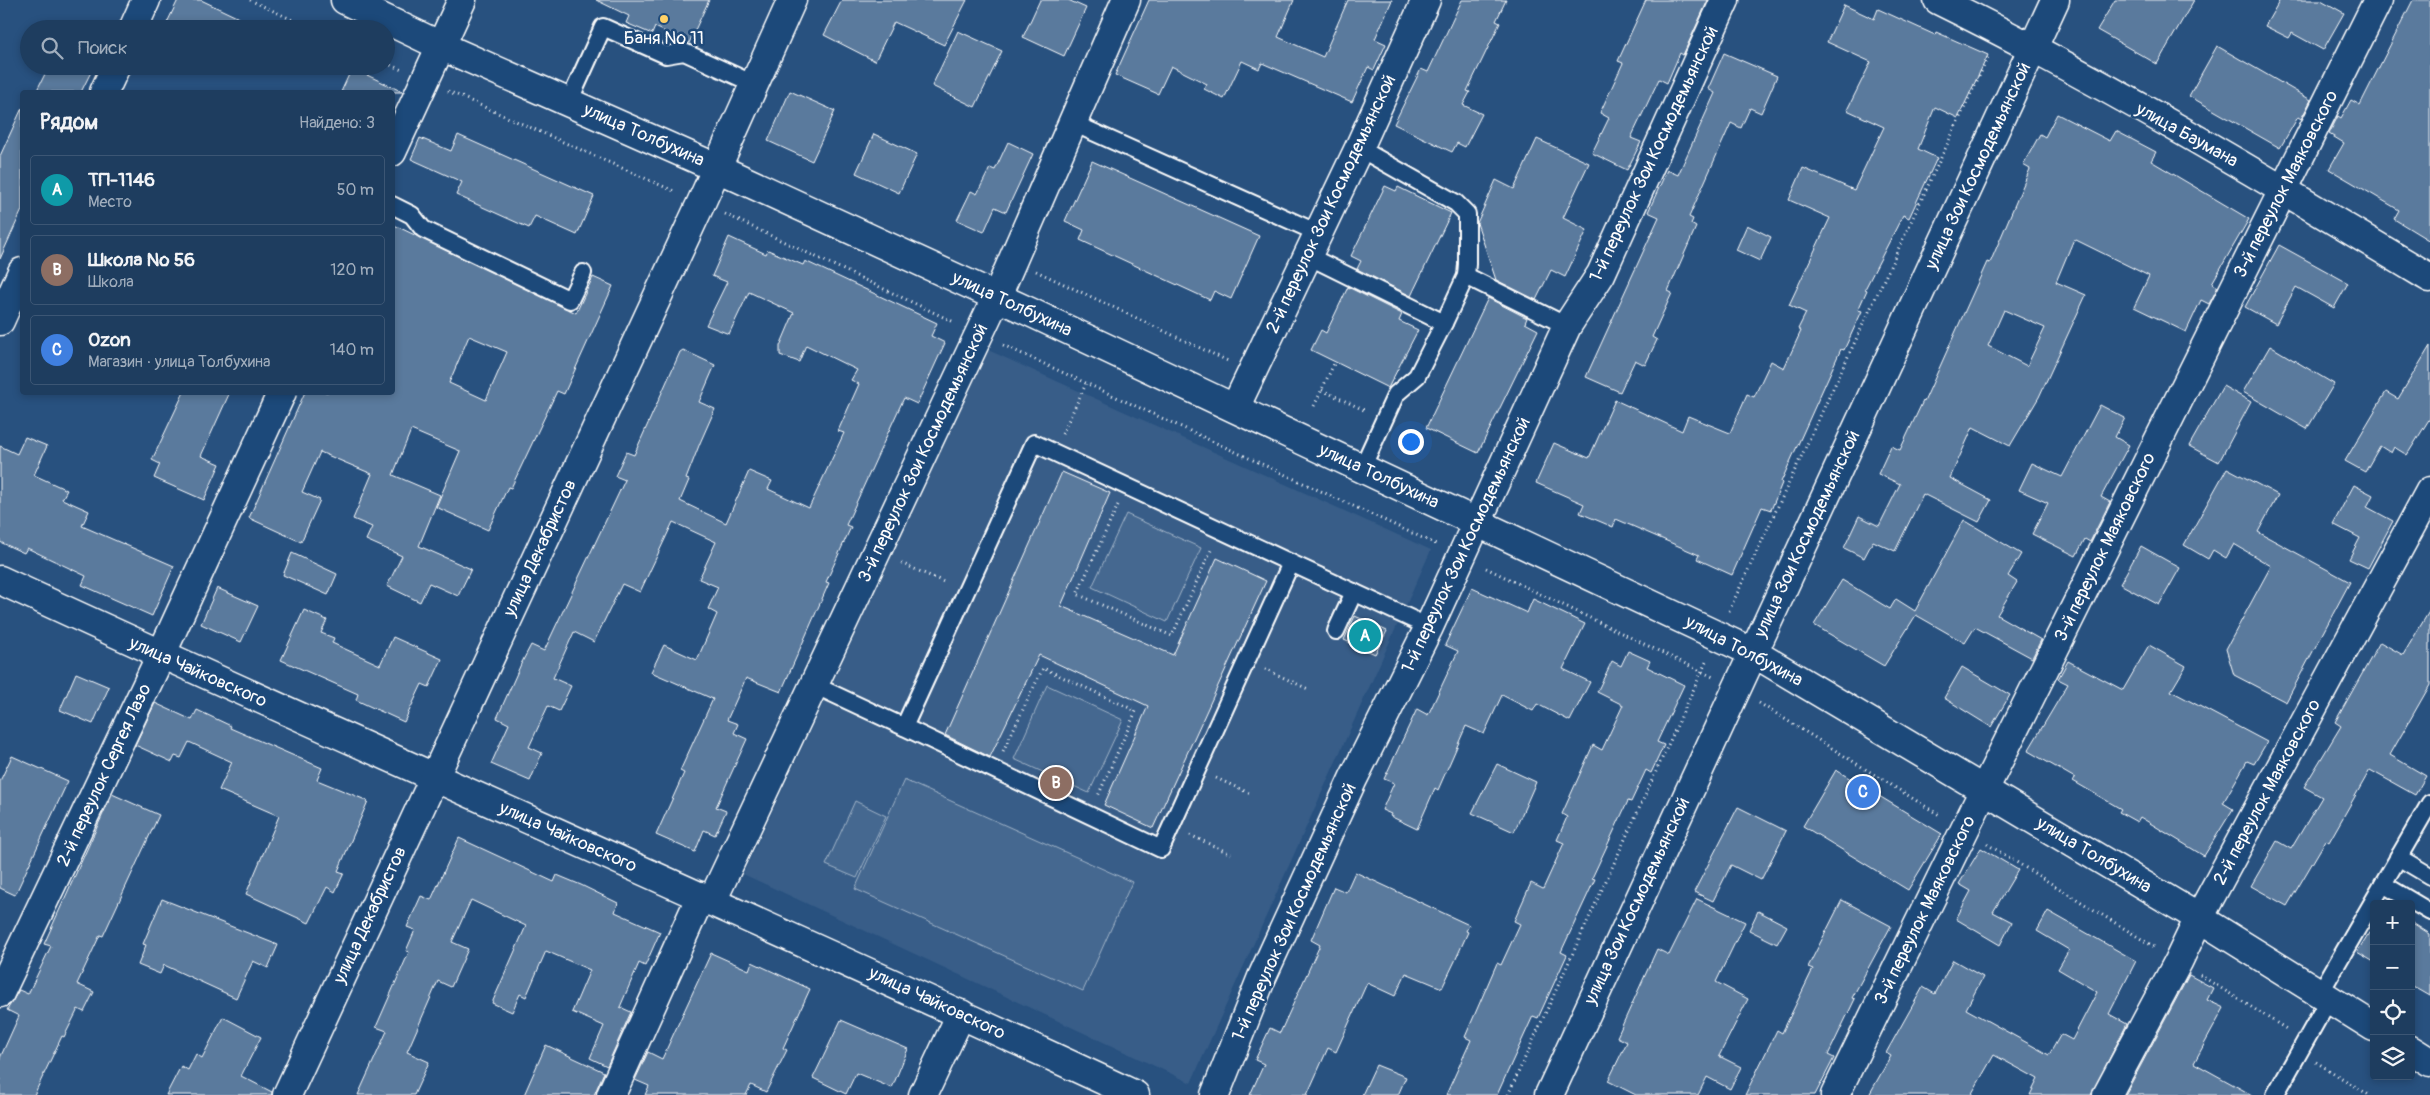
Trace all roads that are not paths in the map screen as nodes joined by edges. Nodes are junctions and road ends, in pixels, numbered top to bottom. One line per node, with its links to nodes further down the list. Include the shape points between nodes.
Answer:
1 (146, 0): 11 (street)
2 (345, 0): 12 (street, улица Толбухина)
3 (462, 0): 14 (street)
4 (792, 0): 17 (street, улица Декабристов)
5 (1126, 0): 20 (street, 3-й переулок Зои Космодемьянской)
6 (1426, 0): 22 (street, 2-й переулок Зои Космодемьянской)
7 (1725, 0): 34 (street, 1-й переулок Зои Космодемьянской, via 1601,274)
8 (1938, 0): 15 (street, улица Баумана)
9 (2055, 0): 15 (street, улица Зои Космодемьянской)
10 (2378, 0): 24 (street, 3-й переулок Маяковского)
11 (137, 20)
12 (387, 20)
13 (395, 24): 14 (street, улица Толбухина)
14 (441, 46): 19 (street, улица Толбухина); 21 (street)
15 (2033, 48): 24 (street, улица Баумана); 45 (street, улица Зои Космодемьянской)
16 (112, 75): 18 (street)
17 (754, 84): 19 (lane, via 684,52 666,55 603,27); 23 (street, улица Декабристов)
18 (105, 90)
19 (569, 102): 23 (street, улица Толбухина)
20 (1073, 123): 26 (lane); 31 (street, 3-й переулок Зои Космодемьянской)
21 (395, 145)
22 (1359, 148): 26 (street, 2-й переулок Зои Космодемьянской); 29 (lane, via 1456,203 1467,214)
23 (717, 168): 31 (street, улица Толбухина); 49 (street, улица Декабристов)
24 (2283, 190): 30 (street, улица Баумана); 50 (street, 3-й переулок Маяковского)
25 (395, 206): 27 (lane, via 412,215 423,229 570,300)
26 (1313, 244): 33 (lane); 36 (street, 2-й переулок Зои Космодемьянской)
27 (582, 273)
28 (20, 276): 32 (street)
29 (1466, 276): 33 (lane); 34 (lane)
30 (2430, 278)
31 (997, 296): 36 (street, улица Толбухина); 47 (street, 3-й переулок Зои Космодемьянской)
32 (0, 321)
33 (1444, 323): 37 (lane, via 1417,376 1396,394)
34 (1567, 326): 39 (street, 1-й переулок Зои Космодемьянской)
35 (281, 395): 46 (street, 2-й переулок Сергея Лазо)
36 (1235, 408): 37 (street, улица Толбухина)
37 (1362, 468): 39 (street, улица Толбухина)
38 (2430, 491): 57 (street, 2-й переулок Маяковского)
39 (1477, 523): 43 (street, 1-й переулок Зои Космодемьянской); 45 (street, улица Толбухина)
40 (1291, 563): 42 (lane); 48 (lane, via 1034,443); 48 (lane, via 1161,849)
41 (0, 580): 46 (street, улица Чайковского)
42 (1354, 592): 43 (lane); 44 (lane)
43 (1429, 627): 68 (street, 1-й переулок Зои Космодемьянской, via 1353,779 1262,977)
44 (1336, 631)
45 (1752, 652): 50 (street, улица Толбухина); 69 (street, улица Зои Космодемьянской)
46 (161, 655): 49 (street, улица Чайковского); 58 (street, 2-й переулок Сергея Лазо)
47 (814, 685): 48 (lane); 55 (street, 3-й переулок Зои Космодемьянской)
48 (904, 727)
49 (434, 777): 55 (street, улица Чайковского); 64 (street, улица Декабристов)
50 (1984, 790): 57 (street, улица Толбухина); 70 (street, 3-й переулок Маяковского)
51 (2430, 803): 52 (lane)
52 (2398, 857): 53 (lane); 54 (lane)
53 (2430, 876)
54 (2383, 884): 56 (lane); 59 (lane)
55 (707, 899): 60 (street, улица Чайковского); 65 (street, 3-й переулок Зои Космодемьянской)
56 (2430, 912)
57 (2198, 918): 59 (street, улица Толбухина); 71 (street, 2-й переулок Маяковского)
58 (0, 993)
59 (2325, 996): 61 (street, улица Толбухина); 72 (lane)
60 (961, 1014): 66 (street); 67 (street, улица Чайковского)
61 (2370, 1024)
62 (2415, 1053): 63 (street)
63 (2430, 1062)
64 (287, 1095)
65 (611, 1095)
66 (923, 1095)
67 (1135, 1095)
68 (1216, 1095)
69 (1549, 1095)
70 (1835, 1095)
71 (2107, 1095)
72 (2275, 1095)

